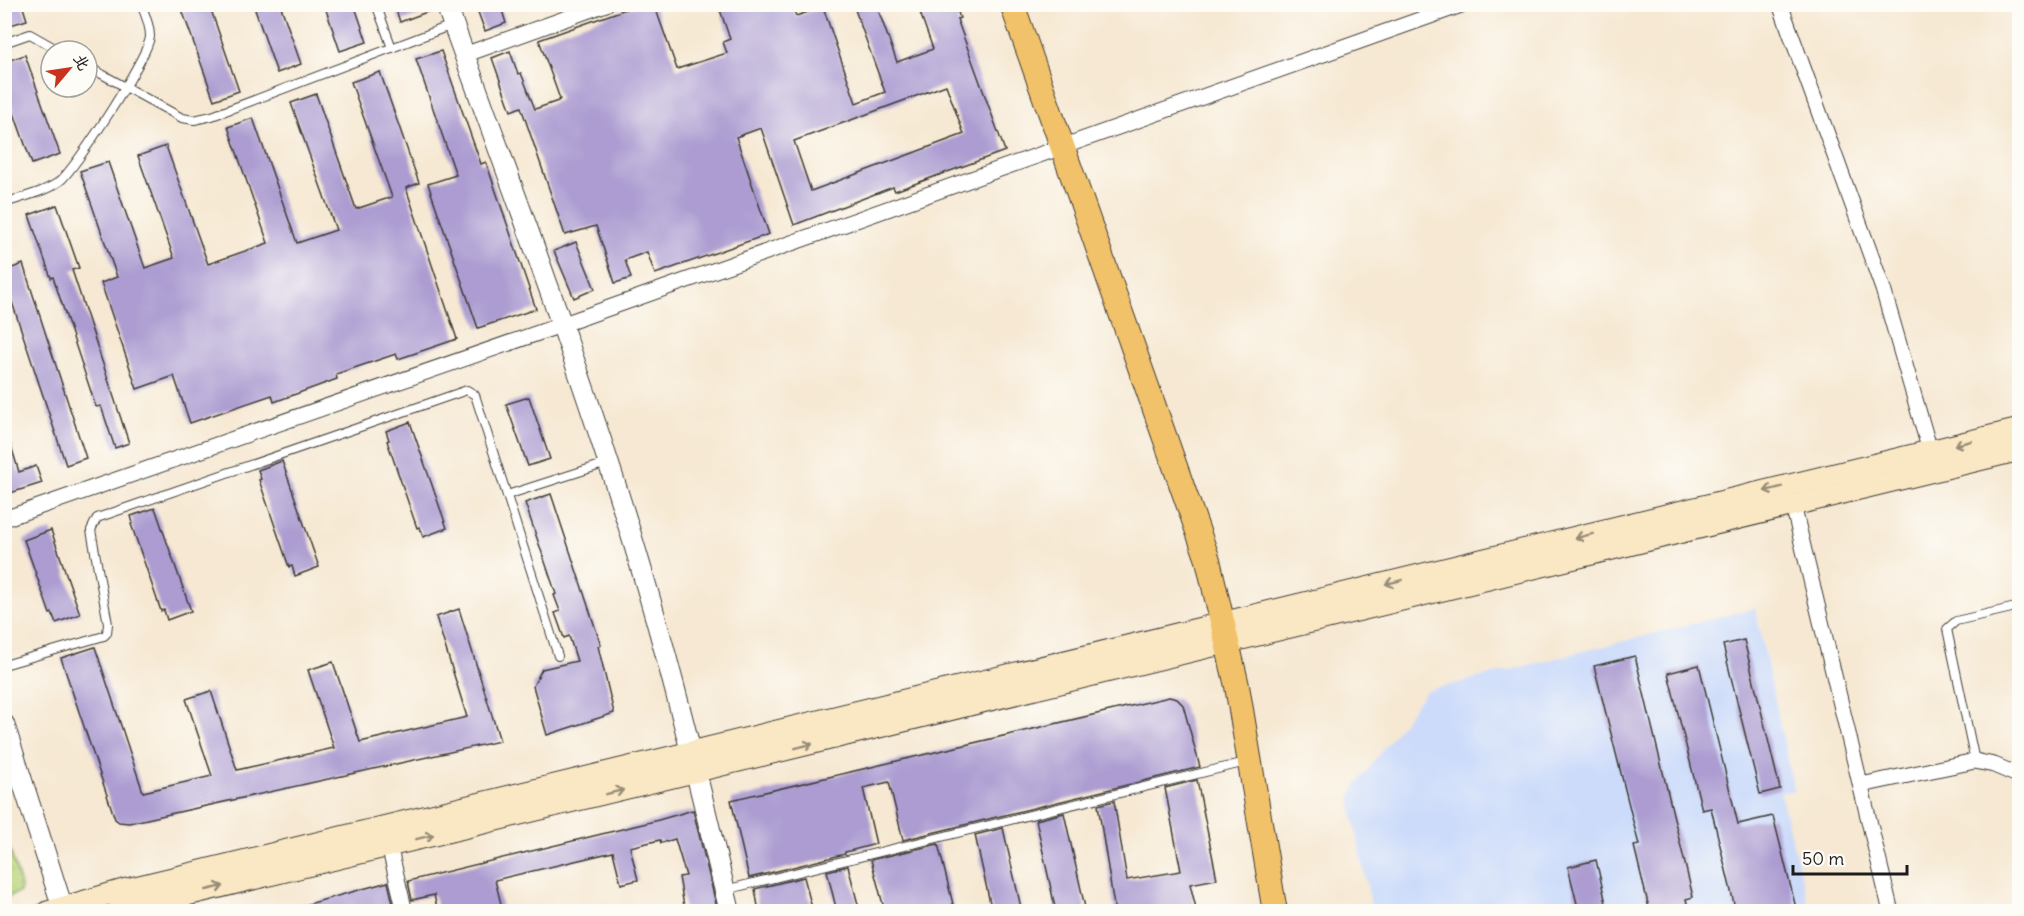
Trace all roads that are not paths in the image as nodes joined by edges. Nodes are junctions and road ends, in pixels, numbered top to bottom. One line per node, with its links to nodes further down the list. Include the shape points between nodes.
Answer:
1 (141, 4): 15 (lane, via 150,36 147,49)
2 (376, 4): 12 (lane)
3 (446, 4): 9 (street)
4 (606, 4): 13 (street)
5 (1012, 4): 16 (main road)
6 (1464, 4): 8 (street)
7 (1780, 4): 21 (street, via 1883,289)
8 (1428, 11): 16 (street, via 1263,78)
9 (453, 24): 12 (lane); 13 (street)
10 (39, 39): 11 (lane, via 30,34)
11 (4, 43)
12 (392, 48): 15 (lane, via 194,120 182,118)
13 (464, 55): 18 (street)
14 (99, 73): 15 (lane)
15 (125, 87): 17 (lane, via 70,172 49,187)
16 (1062, 146): 18 (street); 27 (main road, via 1208,560)
17 (4, 203)
18 (561, 326): 22 (street); 25 (street)
19 (2019, 429): 21 (main road, one-way to 21)
20 (2019, 450): 24 (main road)
21 (1930, 451): 27 (main road, one-way to 27)
22 (608, 463): 23 (lane); 33 (street, via 648,591)
23 (507, 495): 28 (lane); 29 (lane, via 476,395 467,390 456,393 97,518 91,530 107,633)
24 (1793, 505): 27 (main road); 35 (street)
25 (4, 519)
26 (2019, 606): 32 (lane, via 1956,621 1947,628)
27 (1226, 633): 31 (main road); 33 (main road)
28 (558, 656)
29 (4, 665)
30 (4, 724): 38 (street)
31 (1250, 761): 37 (lane); 42 (main road)
32 (1975, 761): 34 (street); 35 (street)
33 (694, 763): 36 (main road, one-way to 33); 37 (street); 38 (main road, via 145,884)
34 (2019, 776)
35 (1861, 785): 43 (street)
36 (389, 846): 39 (main road, one-way to 36); 40 (street)
37 (725, 890): 41 (street)
38 (57, 910)
39 (117, 912)
40 (405, 912)
41 (730, 912)
42 (1275, 912)
43 (1891, 912)

